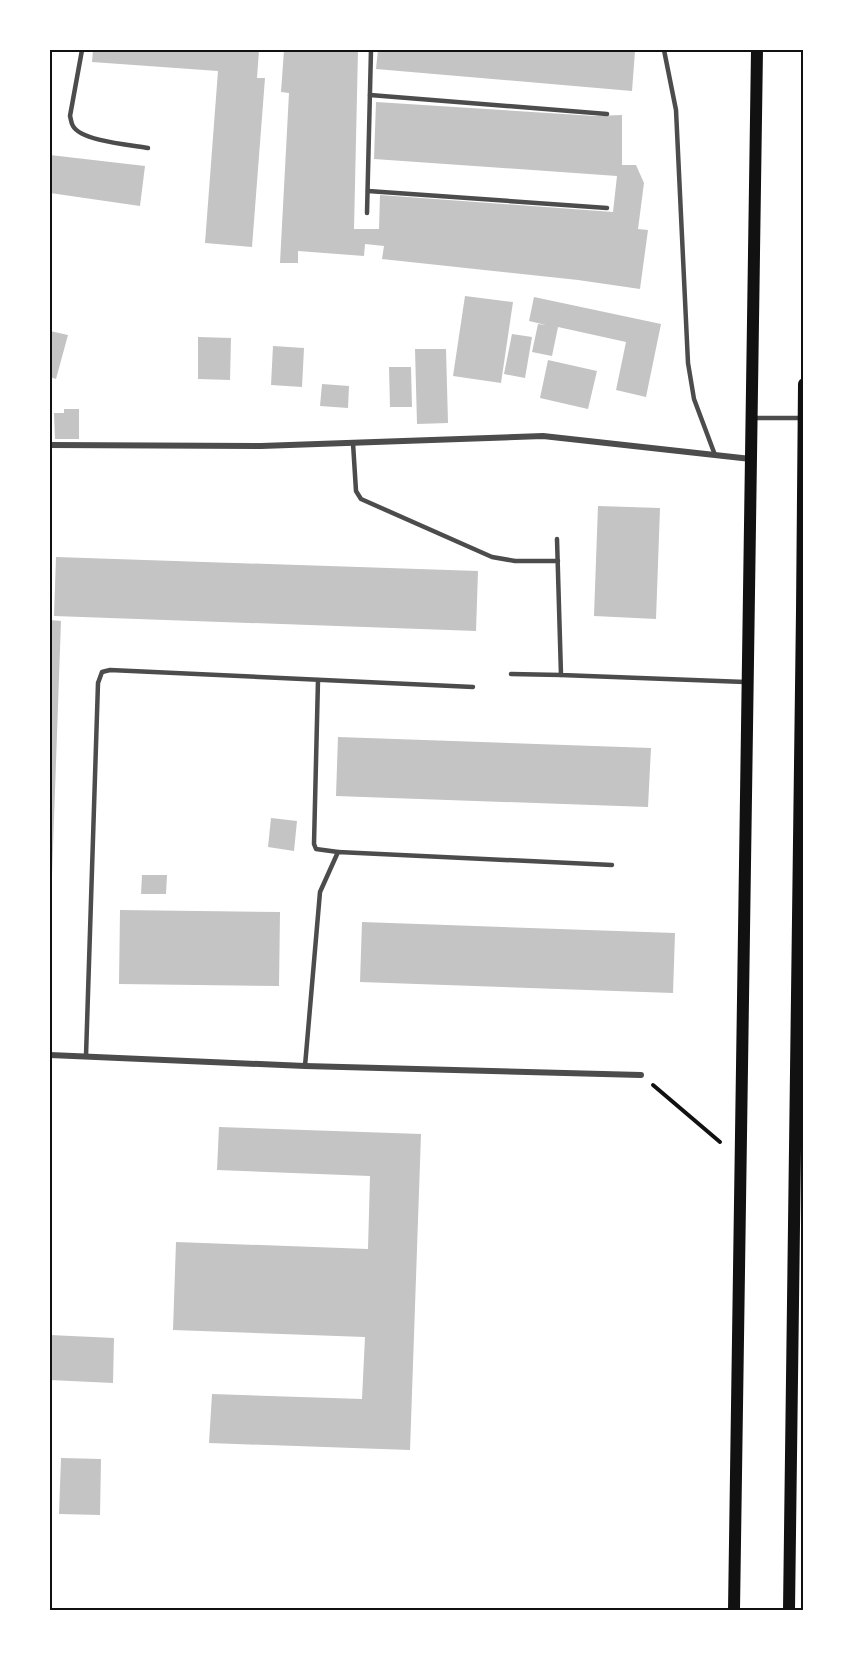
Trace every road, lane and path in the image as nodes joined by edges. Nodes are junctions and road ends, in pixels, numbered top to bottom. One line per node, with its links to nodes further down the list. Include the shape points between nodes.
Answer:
1 (82, 50): 7 (lane, via 70,116 73,126 90,137)
2 (371, 50): 5 (lane)
3 (664, 50): 16 (lane, via 676,110 688,363 694,399)
4 (757, 50): 12 (main road)
5 (370, 95): 6 (lane); 8 (lane)
6 (607, 114)
7 (148, 148)
8 (368, 191): 9 (lane); 10 (lane)
9 (607, 208)
10 (367, 213)
11 (804, 384): 13 (main road)
12 (752, 418): 13 (lane); 17 (main road)
13 (803, 418): 20 (main road)
14 (353, 443): 15 (street); 16 (street, via 543,436); 19 (lane, via 356,491 371,505 492,557)
15 (50, 445)
16 (715, 455): 17 (street)
17 (751, 459): 24 (main road)
18 (557, 539): 19 (lane)
19 (558, 561): 22 (lane)
20 (803, 611): 28 (main road)
21 (511, 674): 22 (lane)
22 (561, 675): 24 (lane)
23 (318, 680): 25 (lane); 26 (lane, via 314,844 319,851); 30 (lane, via 102,672 98,682)
24 (748, 682): 33 (main road)
25 (473, 687)
26 (338, 852): 27 (lane); 31 (lane, via 320,892)
27 (612, 865)
28 (800, 1040): 34 (main road)
29 (50, 1055): 30 (street)
30 (87, 1056): 31 (street)
31 (305, 1066): 32 (street)
32 (641, 1075): 33 (path)
33 (741, 1160): 35 (main road)
34 (799, 1233): 36 (main road)
35 (734, 1611)
36 (789, 1611)

